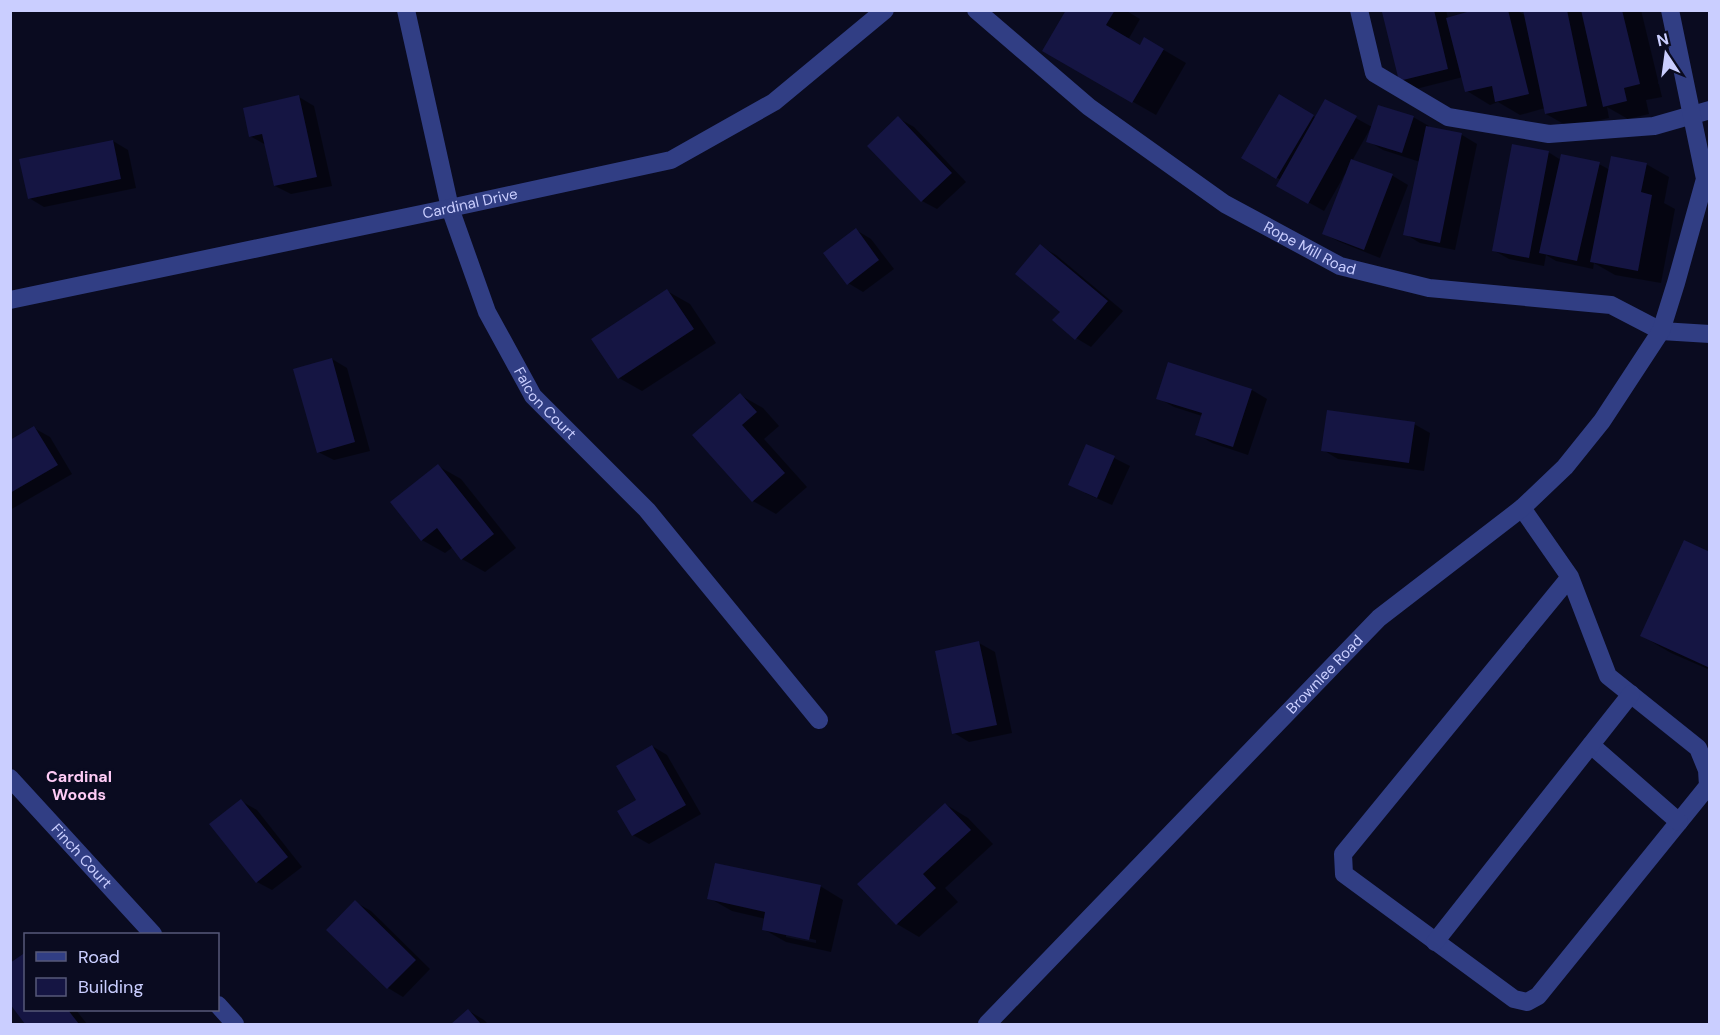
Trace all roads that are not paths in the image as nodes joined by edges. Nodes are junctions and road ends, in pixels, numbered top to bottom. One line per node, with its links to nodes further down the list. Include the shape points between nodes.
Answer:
1 (406, 10): 7 (street, Falcon Court)
2 (885, 10): 7 (street, Cardinal Drive, via 774,102 671,160)
3 (976, 10): 9 (street, Rope Mill Road, via 1089,107 1225,204 1340,266 1429,288 1611,305)
4 (1359, 10): 6 (street, via 1374,73 1448,117 1549,134 1654,126)
5 (1670, 10): 6 (street, Brownlee Road)
6 (1701, 113): 9 (street, Brownlee Road, via 1705,179)
7 (450, 208): 8 (street, Cardinal Drive); 14 (street, Falcon Court, via 487,312 532,396 647,510)
8 (10, 300)
9 (1661, 331): 10 (street, Rope Mill Road); 11 (street, Brownlee Road, via 1602,421 1565,467)
10 (1710, 334)
11 (1522, 508): 12 (street); 22 (street, Brownlee Road, via 1379,618)
12 (1570, 577): 13 (street, via 1608,676); 19 (street, via 1343,854 1344,874)
13 (1631, 694): 15 (street); 17 (street, via 1698,748 1707,770 1708,786)
14 (819, 720)
15 (1590, 746): 17 (street); 19 (street)
16 (10, 778): 18 (street, Finch Court)
17 (1679, 822): 19 (street, via 1538,996 1527,1002 1514,999)
18 (152, 933)
19 (1435, 942)
20 (219, 1006): 21 (street)
21 (235, 1024)
22 (987, 1024)

